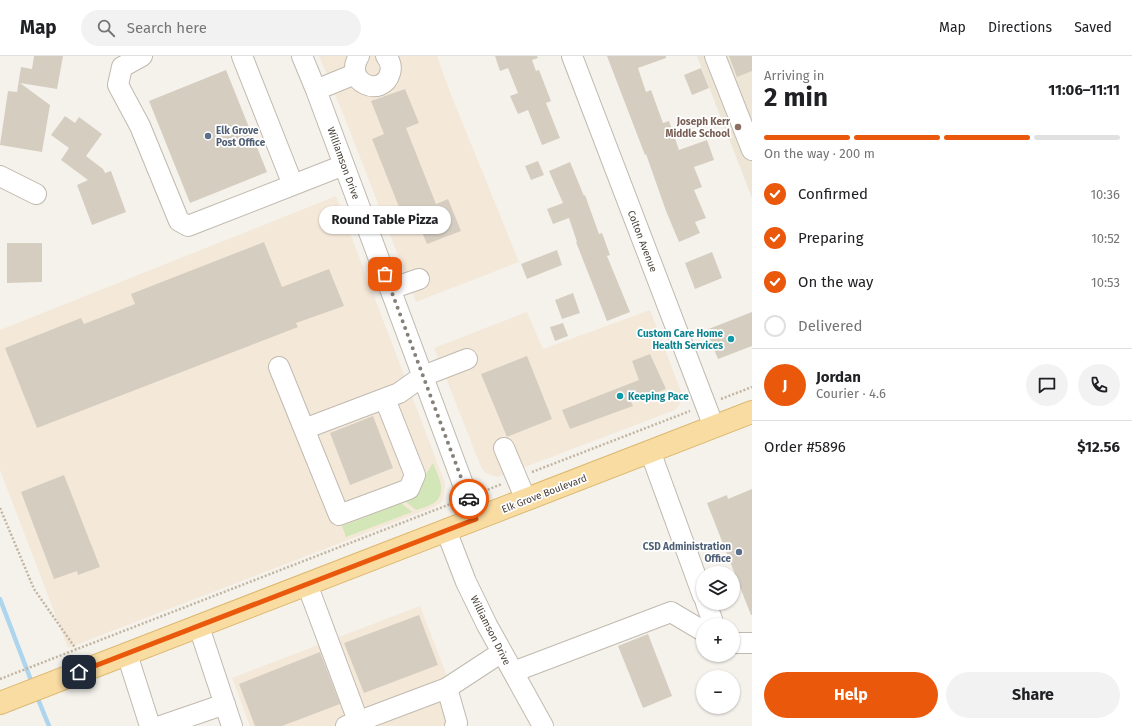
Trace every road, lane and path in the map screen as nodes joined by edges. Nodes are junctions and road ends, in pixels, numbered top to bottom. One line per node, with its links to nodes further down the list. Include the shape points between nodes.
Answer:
1 (142, 56): 12 (street, via 122,67 118,85 140,126 179,221 188,226)
2 (242, 56): 12 (street)
3 (302, 56): 8 (street, Williamson Drive)
4 (572, 56): 21 (street, Colton Avenue, via 700,374)
5 (715, 56): 9 (street)
6 (391, 57): 7 (street, via 389,76 375,86 363,84 358,80)
7 (357, 65): 8 (street)
8 (316, 90): 10 (street, Williamson Drive)
9 (752, 150)
10 (344, 165): 12 (street); 15 (street, Williamson Drive)
11 (0, 176): 13 (street)
12 (293, 185)
13 (36, 194)
14 (419, 278): 15 (street)
15 (390, 289): 18 (street, Williamson Drive)
16 (467, 360): 18 (street)
17 (279, 367): 24 (street)
18 (423, 376): 20 (street, via 399,394); 28 (street, Williamson Drive)
19 (752, 387): 21 (path)
20 (385, 399): 24 (street); 24 (street, via 415,475 409,489 339,515)
21 (705, 405): 23 (street, Colton Avenue); 27 (path)
22 (752, 412): 23 (main road, Elk Grove Boulevard)
23 (714, 427): 26 (main road, Elk Grove Boulevard)
24 (304, 429)
25 (504, 448): 27 (street)
26 (650, 451): 29 (main road, Elk Grove Boulevard); 33 (street)
27 (517, 478): 28 (path); 29 (street)
28 (468, 497): 31 (street, Williamson Drive); 39 (path)
29 (526, 500): 31 (main road, Elk Grove Boulevard)
30 (0, 508): 39 (path, via 34,589)
31 (476, 519): 32 (main road, Elk Grove Boulevard)
32 (446, 530): 34 (main road, Elk Grove Boulevard); 40 (street, Williamson Drive, via 466,582)
33 (696, 577)
34 (307, 584): 35 (main road, Elk Grove Boulevard); 47 (street)
35 (199, 626): 41 (main road, Elk Grove Boulevard); 46 (street)
36 (696, 627): 42 (street, via 671,612)
37 (740, 643): 38 (street)
38 (752, 643)
39 (76, 649): 43 (path)
40 (502, 652): 42 (street, Williamson Drive); 44 (street)
41 (127, 654): 45 (main road, Elk Grove Boulevard); 48 (street)
42 (513, 672): 52 (street, Williamson Drive)
43 (0, 679)
44 (447, 688): 47 (street); 51 (street, via 457,723)
45 (2, 702)
46 (225, 704): 49 (street); 50 (street)
47 (355, 724)
48 (150, 726)
49 (161, 726)
50 (232, 726)
51 (455, 726)
52 (543, 726)

